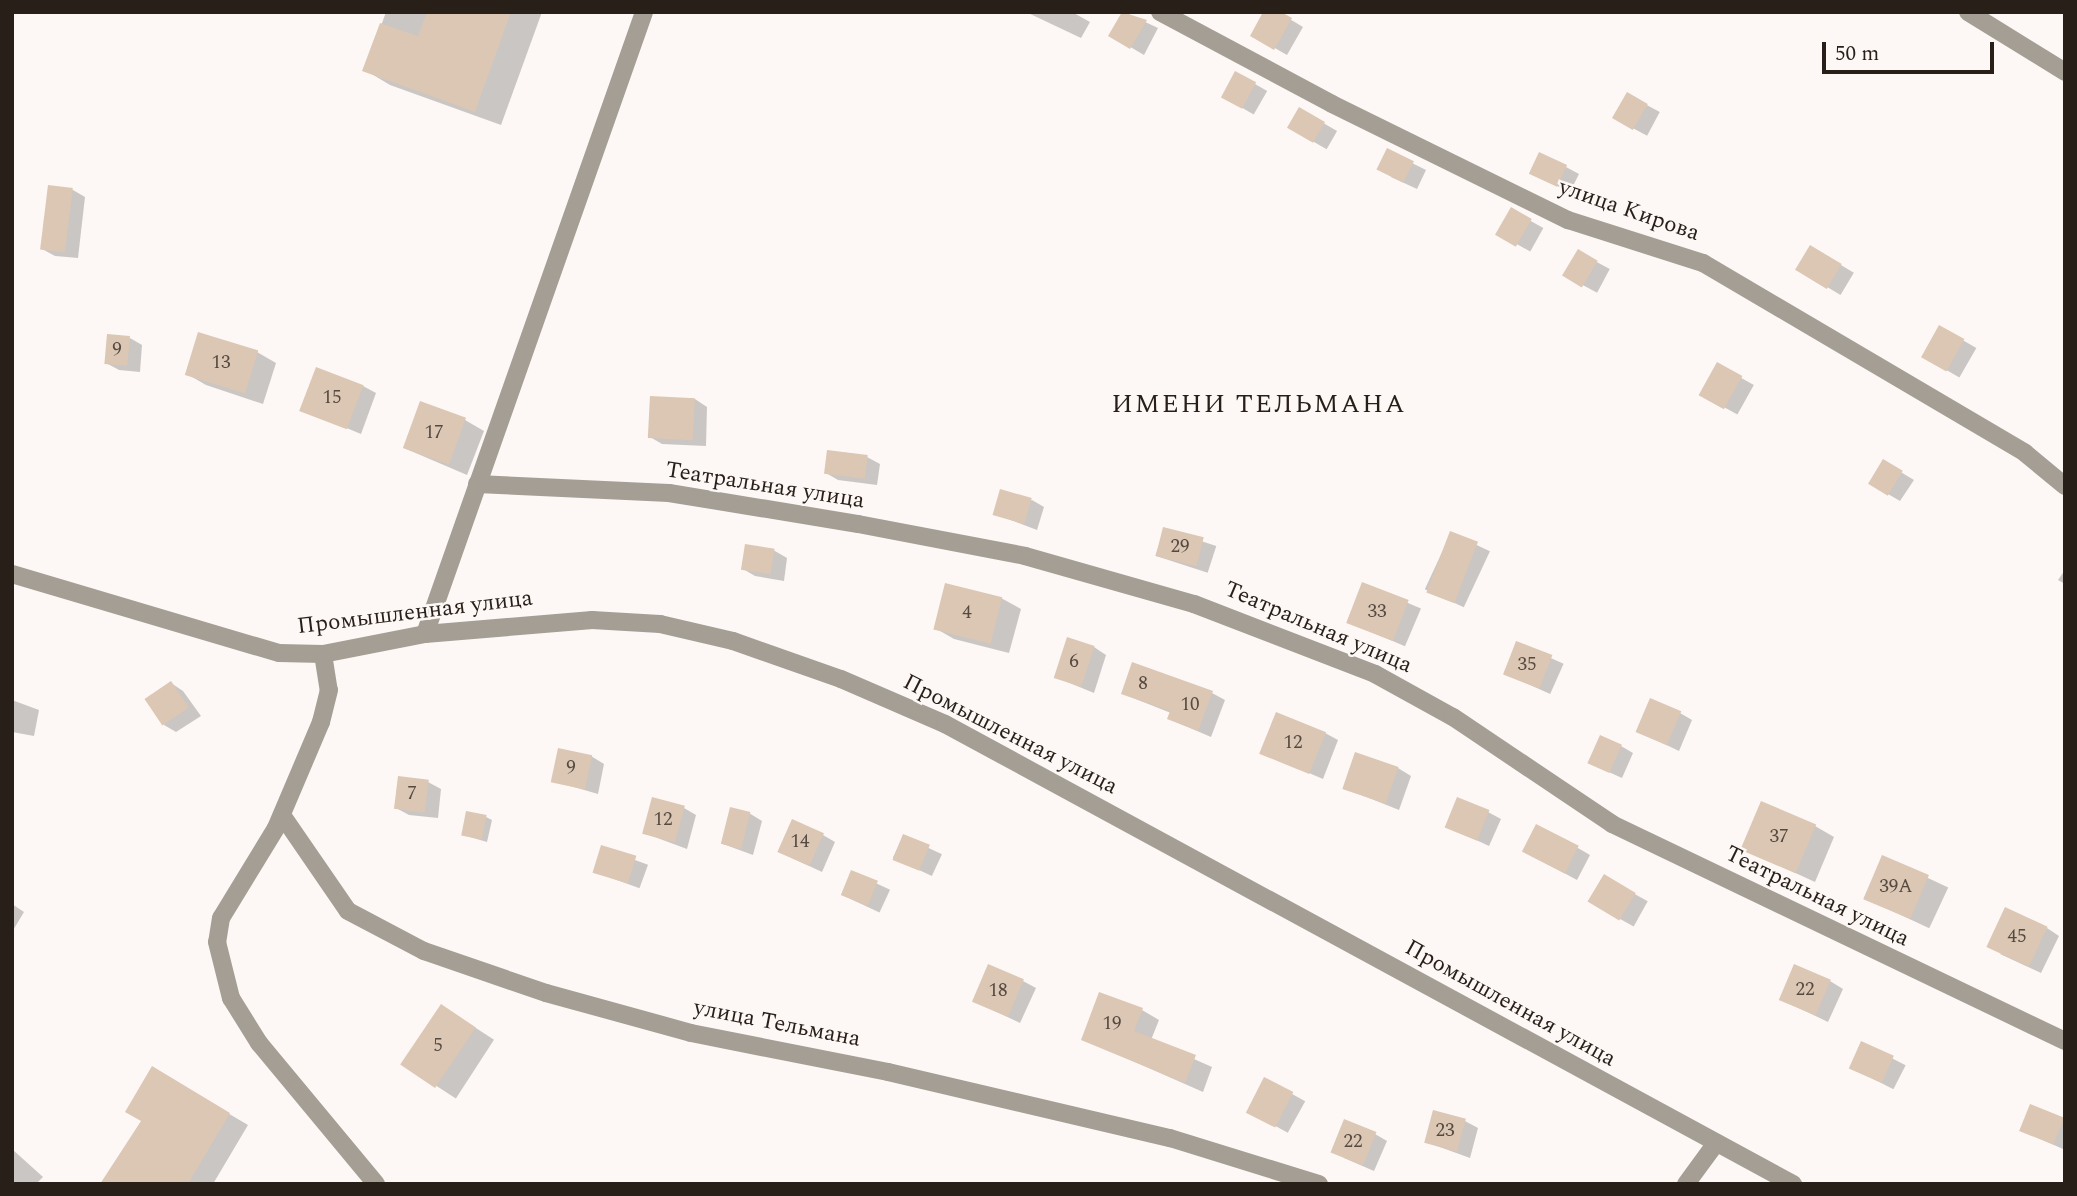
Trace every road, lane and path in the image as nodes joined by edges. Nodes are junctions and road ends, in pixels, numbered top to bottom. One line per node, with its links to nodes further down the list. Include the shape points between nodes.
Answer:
1 (644, 12): 5 (street)
2 (1160, 12): 6 (street, улица Кирова, via 1332,104 1569,220 1703,263 2025,453)
3 (1968, 12): 4 (street)
4 (2065, 72)
5 (477, 484): 8 (street); 11 (street, Театральная улица, via 668,493 858,524 1026,556 1194,604 1375,674 1452,718 1612,824)
6 (2065, 486)
7 (12, 574): 9 (street, Промышленная улица, via 211,636 279,653)
8 (425, 634): 9 (street, Промышленная улица); 12 (street, Промышленная улица, via 565,621 660,624 733,641 841,679 945,724)
9 (323, 654): 10 (street, via 329,690 321,722)
10 (282, 816): 13 (street, via 221,918 220,965 231,998 259,1043); 14 (street, улица Тельмана, via 348,911 424,951 547,993 691,1033 888,1072 1170,1138)
11 (2065, 1041)
12 (1716, 1143): 15 (street); 16 (street, Промышленная улица)
13 (376, 1184)
14 (1319, 1184)
15 (1686, 1184)
16 (1793, 1184)

